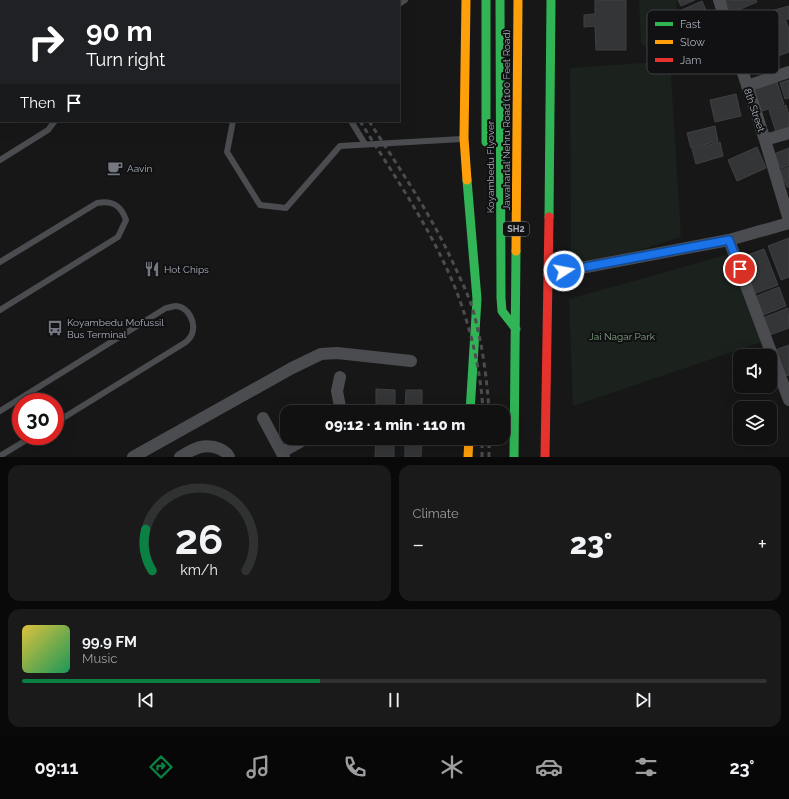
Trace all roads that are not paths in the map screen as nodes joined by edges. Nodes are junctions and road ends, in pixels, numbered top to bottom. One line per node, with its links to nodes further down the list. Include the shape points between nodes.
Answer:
1 (466, 0): 15 (main road)
2 (486, 0): 18 (main road, Koyambedu Flyover)
3 (500, 0): 27 (main road, Koyambedu Flyover, via 502,311)
4 (518, 0): 27 (main road, Jawaharlal Nehru Road (100 Feet Road) / SH2)
5 (552, 0): 23 (main road)
6 (719, 0): 7 (street, 8th Street)
7 (722, 10)
8 (789, 72): 10 (street)
9 (743, 74): 10 (street, 8th Street)
10 (747, 86): 16 (street, 8th Street)
11 (54, 122): 19 (lane, via 48,130)
12 (233, 122): 17 (lane, via 227,152 260,206 286,208 340,146)
13 (352, 122): 17 (lane)
14 (789, 133): 16 (street)
15 (464, 138): 17 (lane); 25 (main road)
16 (765, 140): 20 (street, 8th Street)
17 (365, 144)
18 (486, 149)
19 (0, 160)
20 (789, 221): 21 (street)
21 (729, 240): 23 (street); 31 (street)
22 (0, 262): 26 (lane, via 97,203 106,201 123,211 126,220 118,237)
23 (549, 274): 48 (main road)
24 (486, 288): 25 (main road)
25 (477, 299): 34 (main road)
26 (0, 310)
27 (516, 329): 47 (main road, Jawaharlal Nehru Road (100 Feet Road) / SH2)
28 (411, 361): 43 (street, via 337,353 321,354)
29 (340, 377): 33 (street)
30 (29, 393): 36 (lane, via 166,308 177,306 186,311 193,326 192,335 186,342)
31 (789, 400)
32 (12, 404): 35 (lane)
33 (340, 405)
34 (470, 405)
35 (0, 411)
36 (64, 417)
37 (263, 418): 41 (street)
38 (18, 445): 42 (lane)
39 (297, 445): 41 (street)
40 (469, 445): 46 (main road)
41 (283, 455)
42 (0, 456)
43 (133, 457)
44 (180, 457): 45 (street, via 201,446 214,446 227,453)
45 (229, 457)
46 (468, 457)
47 (514, 457)
48 (545, 457)

